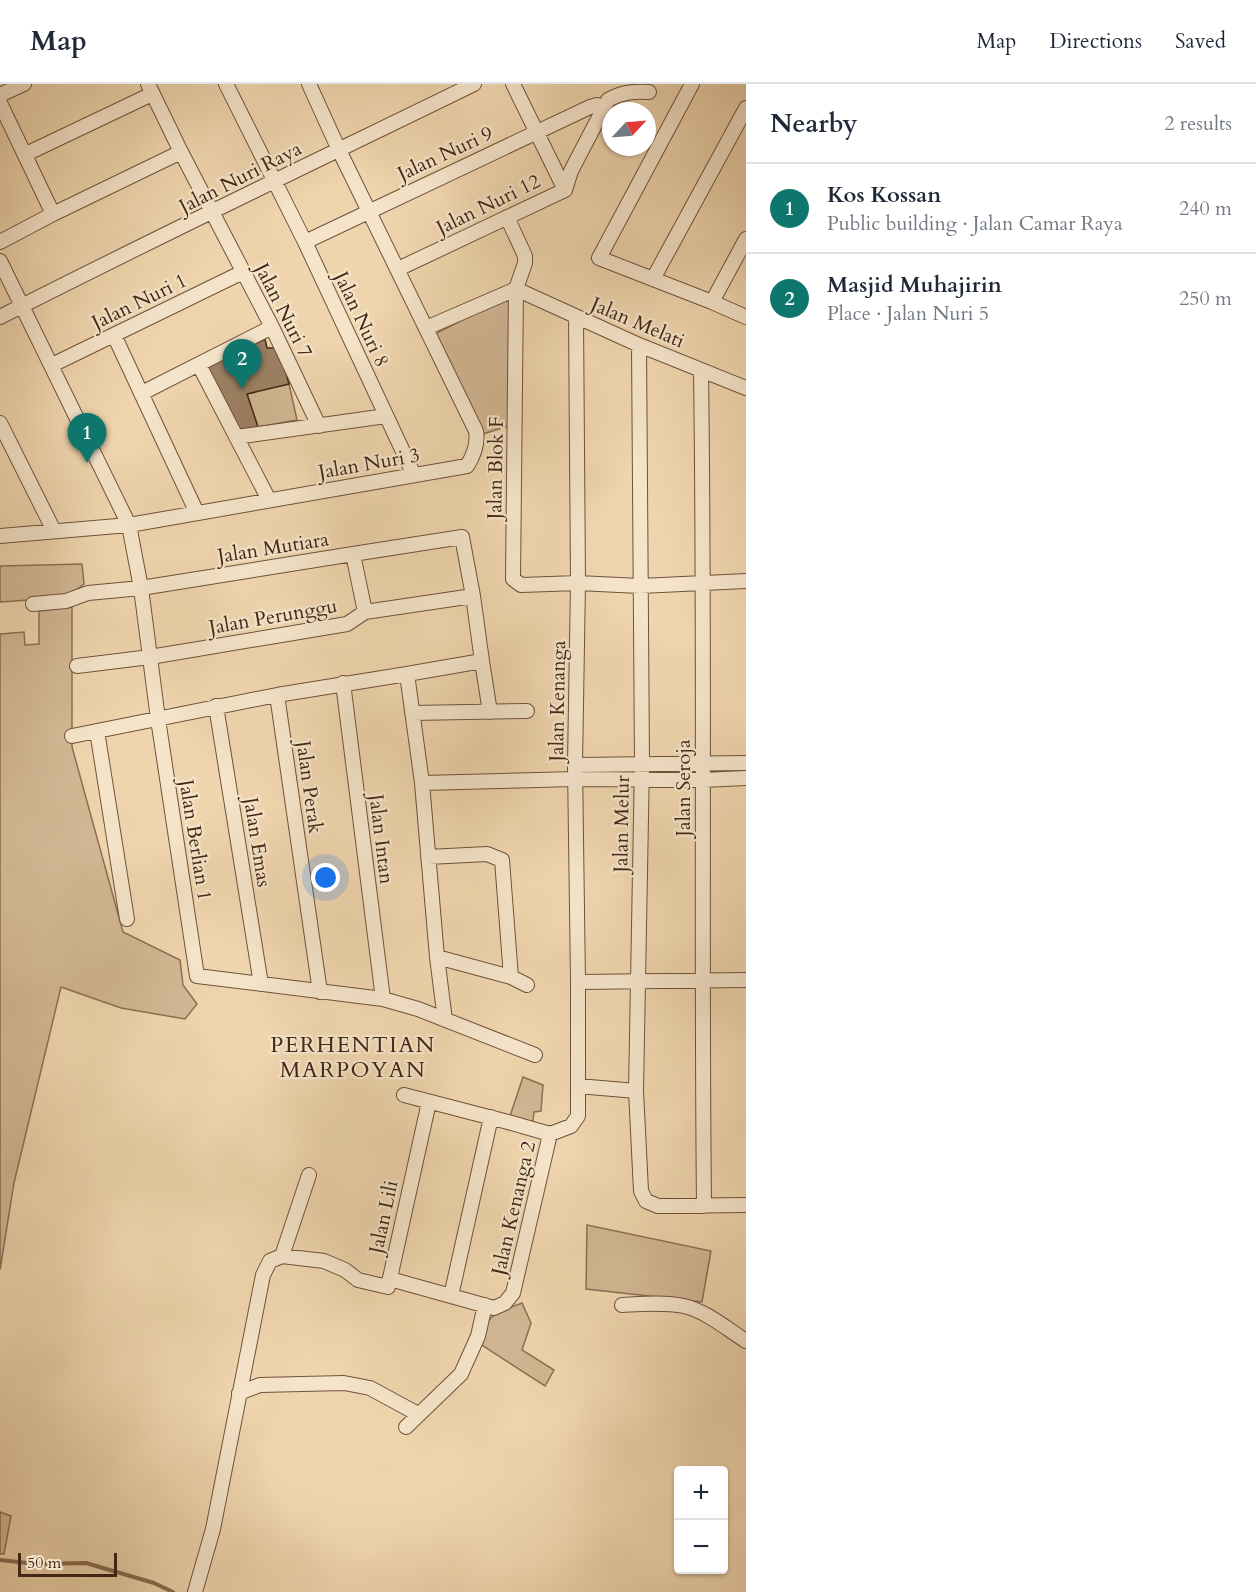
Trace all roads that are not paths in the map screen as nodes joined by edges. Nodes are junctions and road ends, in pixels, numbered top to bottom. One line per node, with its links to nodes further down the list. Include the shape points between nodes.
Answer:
1 (24, 84): 9 (street)
2 (226, 84): 19 (street, Jalan Nuri 8)
3 (474, 84): 16 (street, Jalan Nuri Raya)
4 (513, 84): 15 (street)
5 (692, 84): 31 (street, via 599,258)
6 (313, 85): 16 (street)
7 (150, 89): 17 (street, Jalan Nuri 7); 18 (street)
8 (649, 92): 10 (street, via 620,94)
9 (0, 95)
10 (608, 102)
11 (0, 103): 18 (street)
12 (602, 106): 15 (street, Jalan Nuri 9, via 590,107)
13 (746, 108): 31 (street)
14 (602, 111): 20 (street, Jalan Nuri 12)
15 (537, 131): 20 (street); 21 (street, Jalan Nuri 9)
16 (339, 150): 19 (street, Jalan Nuri Raya); 21 (street)
17 (181, 152): 22 (street, Jalan Nuri 7); 23 (street)
18 (26, 154): 23 (street)
19 (273, 180): 22 (street, Jalan Nuri Raya); 27 (street, Jalan Nuri 8)
20 (565, 190): 24 (street, Jalan Nuri 12)
21 (369, 211): 27 (street, Jalan Nuri 9); 29 (street)
22 (213, 213): 30 (street, Jalan Nuri 7); 34 (street, Jalan Nuri Raya)
23 (53, 214): 26 (street)
24 (507, 217): 29 (street, Jalan Nuri 12); 32 (street, via 525,256)
25 (746, 239): 33 (street)
26 (0, 242)
27 (304, 242): 47 (street, Jalan Nuri 8)
28 (0, 261): 34 (street, Jalan Berlian 1)
29 (398, 269): 39 (street)
30 (243, 272): 38 (street, Jalan Nuri 7); 40 (street, Jalan Nuri 1)
31 (653, 279): 33 (street)
32 (516, 289): 36 (street, Jalan Melati); 39 (street); 60 (street, Jalan Blok F, via 513,579 521,585)
33 (712, 302): 37 (street)
34 (23, 305): 35 (street, Jalan Nuri Raya); 42 (street, Jalan Berlian 1)
35 (0, 317)
36 (576, 317): 41 (street, Jalan Melati); 60 (street, Jalan Kenanga)
37 (746, 317)
38 (272, 327): 43 (street); 49 (street, Jalan Nuri 7)
39 (426, 328): 51 (street, Jalan Nuri 3, via 478,439 467,466)
40 (114, 335): 42 (street, Jalan Nuri 1); 46 (street)
41 (639, 345): 44 (street, Jalan Melati); 61 (street, Jalan Melur)
42 (52, 365): 54 (street, Jalan Berlian 1)
43 (199, 365): 46 (street); 50 (street)
44 (701, 370): 45 (street, Jalan Melati); 59 (street, Jalan Seroja)
45 (746, 387)
46 (142, 393): 53 (street)
47 (386, 416): 49 (street); 51 (street, Jalan Nuri 8)
48 (0, 423): 55 (street)
49 (319, 426): 50 (street)
50 (236, 437): 52 (street)
51 (414, 475): 52 (street, Jalan Nuri 3)
52 (269, 500): 53 (street, Jalan Nuri 3)
53 (197, 513): 54 (street, Jalan Nuri 3)
54 (129, 525): 55 (street, Jalan Nuri 3); 62 (street, Jalan Berlian 1)
55 (54, 531): 56 (street, Jalan Nuri 3)
56 (0, 536)
57 (353, 554): 62 (street, Jalan Mutiara); 63 (street, via 462,537); 65 (street, Jalan Mutiara)
58 (746, 581): 59 (street)
59 (704, 583): 61 (street); 81 (street, Jalan Seroja)
60 (579, 584): 61 (street); 82 (street, Jalan Kenanga)
61 (640, 585): 79 (street, Jalan Melur)
62 (141, 588): 64 (street, Jalan Mutiara); 66 (street, Jalan Berlian 1)
63 (473, 596): 65 (street, Jalan Perunggu); 67 (street)
64 (33, 604)
65 (365, 612): 66 (street, Jalan Perunggu, via 347,624)
66 (150, 657): 68 (street, Jalan Perunggu); 76 (street, Jalan Berlian 1)
67 (482, 661): 69 (street); 74 (street)
68 (77, 666)
69 (407, 674): 70 (street); 75 (street)
70 (343, 683): 71 (street); 98 (street, Jalan Intan)
71 (277, 695): 72 (street); 97 (street, Jalan Perak)
72 (216, 706): 76 (street); 95 (street, Jalan Emas)
73 (527, 711): 74 (street)
74 (490, 712): 75 (street)
75 (412, 713): 86 (street)
76 (158, 719): 77 (street); 95 (street, Jalan Berlian 1, via 197,976)
77 (97, 731): 78 (street); 88 (street)
78 (72, 736)
79 (642, 763): 81 (street); 82 (street); 84 (street, Jalan Melur)
80 (746, 763): 81 (street)
81 (702, 764): 85 (street, Jalan Seroja)
82 (575, 772): 84 (street); 86 (street); 94 (street, Jalan Kenanga)
83 (746, 778): 85 (street)
84 (641, 779): 85 (street); 93 (street, Jalan Melur)
85 (703, 780): 91 (street, Jalan Seroja)
86 (422, 783): 87 (street)
87 (428, 857): 89 (street); 90 (street, via 487,854 502,860)
88 (127, 919)
89 (437, 957): 90 (street); 99 (street)
90 (511, 977): 96 (street)
91 (702, 980): 92 (street); 93 (street); 109 (street, Jalan Seroja)
92 (746, 980)
93 (637, 981): 94 (street); 102 (street, Jalan Melur)
94 (578, 982): 101 (street, Jalan Kenanga)
95 (261, 984): 97 (street, Jalan Berlian 1)
96 (527, 985)
97 (320, 992): 98 (street, Jalan Berlian 1)
98 (382, 999): 99 (street, Jalan Berlian 1)
99 (446, 1020): 100 (street, Jalan Berlian 1)
100 (536, 1055)
101 (578, 1086): 102 (street); 106 (street, Jalan Kenanga, via 578,1116 571,1126)
102 (636, 1091): 109 (street, Jalan Melur, via 641,1191 646,1201 658,1206)
103 (404, 1095): 104 (street)
104 (429, 1102): 105 (street); 111 (street, Jalan Lili)
105 (491, 1117): 106 (street); 112 (street)
106 (550, 1134): 113 (street, Jalan Kenanga 2, via 513,1293 494,1308)
107 (309, 1175): 110 (street)
108 (746, 1205): 109 (street, Jalan Melur)
109 (704, 1206)
110 (282, 1256): 111 (street, via 324,1261 358,1281 388,1287); 116 (street, via 270,1262 263,1275)
111 (390, 1279): 112 (street, Jalan Lili)
112 (451, 1296): 113 (street)
113 (485, 1305): 117 (street, via 478,1336 461,1374)
114 (622, 1305): 115 (street, via 685,1307)
115 (746, 1341)
116 (239, 1393): 117 (street, via 260,1385 344,1383 370,1388); 119 (street, via 213,1529)
117 (418, 1414): 118 (street)
118 (406, 1427)
119 (195, 1592)

